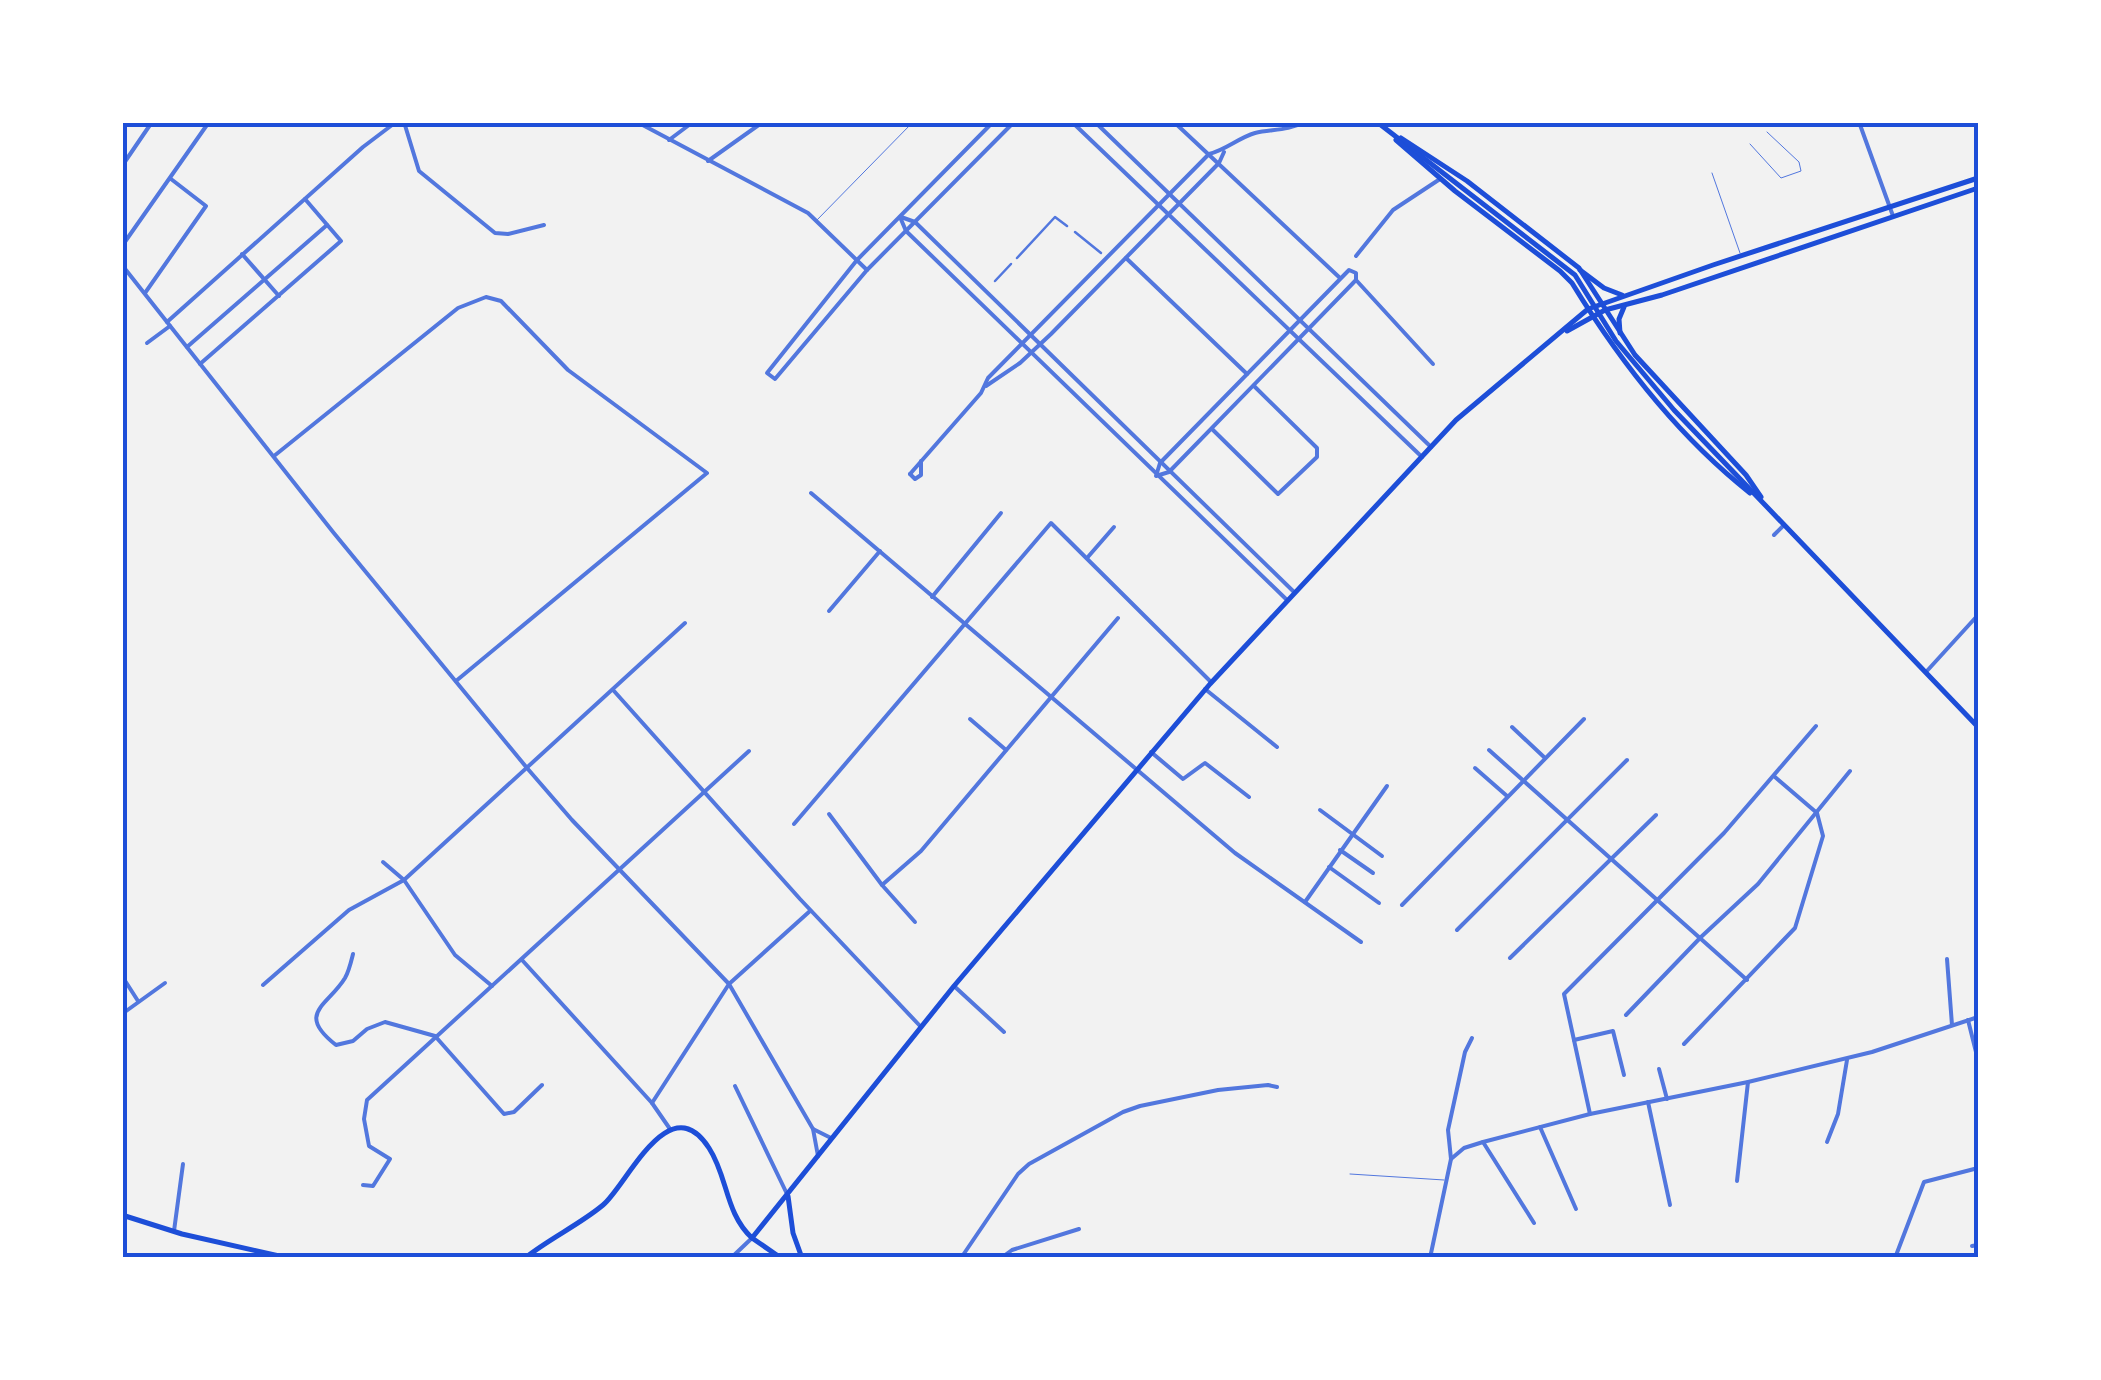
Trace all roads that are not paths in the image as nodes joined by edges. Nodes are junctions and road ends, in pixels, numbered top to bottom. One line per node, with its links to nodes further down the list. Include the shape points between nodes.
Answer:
1 (152, 122): 25 (street)
2 (209, 122): 28 (street)
3 (396, 122): 32 (street)
4 (404, 122): 42 (street, via 419,171 495,232)
5 (638, 122): 19 (street)
6 (692, 122): 19 (street)
7 (763, 122): 23 (street)
8 (913, 122): 39 (lane)
9 (993, 122): 38 (street)
10 (1014, 122): 40 (street)
11 (1072, 122): 34 (street)
12 (1094, 122): 31 (street)
13 (1174, 122): 22 (street)
14 (1304, 122): 21 (street, via 1254,133)
15 (1376, 122): 18 (main road)
16 (1858, 122): 35 (street)
17 (1767, 132): 20 (lane, via 1799,162 1800,171 1781,178)
18 (1394, 136): 29 (main road); 56 (main road, via 1467,181); 102 (main road, via 1575,275 1616,341)
19 (669, 140): 23 (street)
20 (1750, 144)
21 (1225, 150): 22 (street); 24 (street)
22 (1208, 154): 24 (street); 31 (street)
23 (708, 161): 39 (street)
24 (1219, 163): 33 (street); 58 (street)
25 (122, 166)
26 (1712, 173): 50 (lane)
27 (1978, 178): 35 (main road)
28 (170, 179): 46 (street); 63 (street, via 206,206)
29 (1440, 179): 49 (street, via 1392,210); 59 (main road)
30 (1978, 188): 37 (main road)
31 (1169, 194): 33 (street); 34 (street)
32 (305, 199): 41 (street); 48 (street)
33 (1179, 204): 36 (street); 71 (street)
34 (1158, 205): 36 (street); 78 (street)
35 (1890, 207): 37 (street); 50 (main road)
36 (1168, 215): 52 (street); 75 (street)
37 (1893, 216): 66 (main road)
38 (900, 217): 40 (street); 44 (street); 53 (street)
39 (816, 221): 53 (street)
40 (914, 222): 44 (street); 78 (street)
41 (327, 225): 60 (street); 65 (street, via 342,242)
42 (544, 225)
43 (1067, 226): 51 (street, via 1056,217)
44 (906, 231): 57 (street); 82 (street)
45 (1075, 232): 47 (street)
46 (122, 246)
47 (1101, 252)
48 (242, 254): 60 (street); 72 (street)
49 (1356, 256)
50 (1741, 256): 64 (main road)
51 (1017, 258)
52 (1126, 258): 81 (street); 90 (street)
53 (858, 260): 57 (street); 69 (street)
54 (1011, 264): 62 (street)
55 (122, 265): 63 (street)
56 (1580, 269): 59 (main road); 64 (main road); 67 (main road)
57 (867, 270): 73 (street)
58 (1340, 278): 61 (street, via 1352,270); 71 (street)
59 (1568, 278): 68 (main road)
60 (264, 280): 65 (street); 83 (street)
61 (1356, 280): 74 (street); 88 (street)
62 (995, 282)
63 (145, 293): 72 (street)
64 (1624, 295): 67 (main road)
65 (279, 296): 87 (street)
66 (1626, 304): 67 (main road); 77 (main road)
67 (1604, 306): 68 (main road); 70 (main road); 77 (main road)
68 (1588, 309): 70 (main road); 76 (main road)
69 (811, 317): 73 (street); 86 (street)
70 (1592, 317): 76 (main road); 84 (main road)
71 (1299, 320): 74 (street); 75 (street)
72 (168, 324): 80 (street); 83 (street)
73 (820, 326): 89 (street)
74 (1308, 329): 79 (street); 94 (street)
75 (1290, 330): 79 (street); 90 (street)
76 (1560, 335): 94 (main road)
77 (1621, 335): 84 (main road); 102 (main road)
78 (1030, 336): 81 (street); 82 (street)
79 (1298, 339): 92 (street); 96 (street)
80 (147, 342)
81 (1040, 344): 85 (street); 98 (street)
82 (1022, 345): 85 (street); 91 (street)
83 (187, 347): 87 (street)
84 (1612, 347): 102 (main road, via 1668,414)
85 (1031, 353): 91 (street); 100 (street)
86 (778, 358): 89 (street); 89 (street, via 767,373 775,380)
87 (200, 364): 95 (street)
88 (1432, 364)
89 (786, 366)
90 (1247, 374): 98 (street)
91 (986, 386): 97 (street)
92 (1254, 386): 93 (street); 93 (street, via 1318,450 1284,491 1275,493)
93 (1212, 428): 99 (street)
94 (1430, 446): 96 (main road)
95 (274, 456): 118 (street); 118 (street, via 458,308 486,297 501,301 568,370 708,473)
96 (1422, 457): 109 (main road)
97 (921, 461)
98 (1160, 463): 99 (street); 100 (street)
99 (1169, 472): 100 (street); 109 (street)
100 (1156, 476): 111 (street)
101 (811, 493): 107 (street)
102 (1764, 504): 104 (main road)
103 (1002, 513): 110 (street)
104 (1784, 525): 106 (street); 117 (main road)
105 (1114, 527): 108 (street)
106 (1774, 536)
107 (880, 551): 110 (street); 112 (street)
108 (1087, 558): 116 (street, via 1051,523); 119 (street)
109 (1294, 592): 111 (main road)
110 (932, 597): 116 (street)
111 (1287, 600): 119 (main road)
112 (829, 610)
113 (1978, 615): 117 (street)
114 (1118, 618): 122 (street)
115 (685, 623): 120 (street)
116 (964, 625): 122 (street); 151 (street)
117 (1926, 672): 126 (main road)
118 (456, 681): 136 (street)
119 (1211, 682): 121 (main road)
120 (613, 689): 136 (street); 143 (street)
121 (1206, 689): 129 (street); 133 (main road)
122 (1052, 700): 130 (street); 138 (street)
123 (970, 719): 130 (street)
124 (1584, 719): 134 (street)
125 (1816, 726): 140 (street)
126 (1978, 726): 128 (main road)
127 (1512, 728): 134 (street)
128 (1978, 735)
129 (1277, 747)
130 (1006, 750): 161 (street, via 921,850)
131 (1489, 750): 141 (street)
132 (750, 751): 143 (street)
133 (1151, 752): 138 (main road); 145 (street, via 1184,778 1211,765)
134 (1544, 758): 141 (street)
135 (1627, 760): 150 (street)
136 (527, 768): 158 (street); 160 (street)
137 (1475, 768): 144 (street)
138 (1137, 769): 163 (street, via 1234,853); 181 (main road)
139 (1850, 772): 147 (street)
140 (1774, 776): 147 (street); 162 (street)
141 (1524, 779): 144 (street); 150 (street)
142 (1387, 786): 152 (street)
143 (705, 792): 158 (street); 166 (street)
144 (1507, 796): 165 (street)
145 (1249, 797)
146 (1320, 810): 152 (street)
147 (1817, 813): 169 (street); 176 (street, via 1823,836 1795,928)
148 (829, 814): 161 (street)
149 (1656, 815): 155 (street)
150 (1569, 819): 155 (street); 168 (street)
151 (794, 824)
152 (1352, 833): 153 (street); 154 (street)
153 (1340, 850): 157 (street); 159 (street)
154 (1382, 856)
155 (1613, 858): 162 (street); 172 (street)
156 (383, 862): 160 (street)
157 (1328, 867): 163 (street); 164 (street)
158 (620, 869): 174 (street); 178 (street)
159 (1372, 873)
160 (404, 880): 179 (street, via 349,910); 180 (street, via 455,954)
161 (882, 885): 167 (street)
162 (1659, 898): 169 (street); 192 (street, via 1564,994)
163 (1305, 902): 170 (street)
164 (1380, 903)
165 (1402, 904)
166 (811, 910): 178 (street); 188 (street)
167 (916, 922)
168 (1457, 930)
169 (1702, 937): 176 (street); 184 (street)
170 (1361, 942)
171 (352, 954): 190 (street, via 348,975 315,1015 330,1040 346,1045 385,1022)
172 (1510, 958)
173 (1946, 959): 187 (street)
174 (522, 960): 180 (street); 203 (street)
175 (122, 976): 182 (street)
176 (1747, 980): 193 (street)
177 (165, 983): 182 (street)
178 (729, 984): 203 (street); 207 (street)
179 (263, 986)
180 (492, 986): 190 (street)
181 (954, 986): 188 (main road); 189 (street)
182 (138, 1001): 183 (street)
183 (122, 1014)
184 (1626, 1015)
185 (1978, 1017): 186 (street)
186 (1968, 1020): 187 (street); 195 (street)
187 (1952, 1025): 194 (street)
188 (921, 1027): 209 (main road)
189 (1004, 1032)
190 (434, 1036): 199 (street, via 502,1113 514,1112); 219 (street, via 367,1100 368,1146 390,1159 372,1186)
191 (1472, 1038): 213 (street, via 1448,1130)
192 (1574, 1040): 197 (street, via 1613,1031); 205 (street)
193 (1684, 1044)
194 (1848, 1058): 198 (street); 211 (street)
195 (1978, 1060)
196 (1660, 1068): 202 (street)
197 (1624, 1075)
198 (1748, 1082): 202 (street); 218 (street)
199 (542, 1085)
200 (736, 1086): 220 (street)
201 (1277, 1087): 233 (street, via 1218,1090 1122,1112 1029,1164)
202 (1667, 1099): 204 (street)
203 (652, 1102): 208 (street)
204 (1648, 1102): 205 (street); 221 (street)
205 (1590, 1114): 206 (street)
206 (1540, 1127): 210 (street); 222 (street)
207 (813, 1129): 209 (street); 212 (street)
208 (671, 1132): 227 (main road, via 688,1130 705,1142 732,1214); 229 (main road, via 649,1145 614,1195)
209 (831, 1138): 212 (main road)
210 (1483, 1142): 213 (street); 224 (street)
211 (1826, 1142)
212 (818, 1156): 220 (main road)
213 (1452, 1158): 217 (street)
214 (184, 1164): 226 (street)
215 (1978, 1168): 236 (street, via 1924,1182)
216 (1350, 1174): 217 (lane)
217 (1447, 1181): 235 (street)
218 (1737, 1181)
219 (363, 1184)
220 (788, 1196): 227 (main road); 232 (main road)
221 (1670, 1205)
222 (1576, 1209)
223 (122, 1215): 226 (main road)
224 (1534, 1223)
225 (1078, 1229): 234 (street)
226 (174, 1231): 228 (main road)
227 (752, 1238): 230 (street); 231 (main road)
228 (287, 1257)
229 (525, 1258)
230 (731, 1258)
231 (781, 1258)
232 (802, 1258)
233 (961, 1258)
234 (1001, 1258)
235 (1430, 1258)
236 (1895, 1258)

